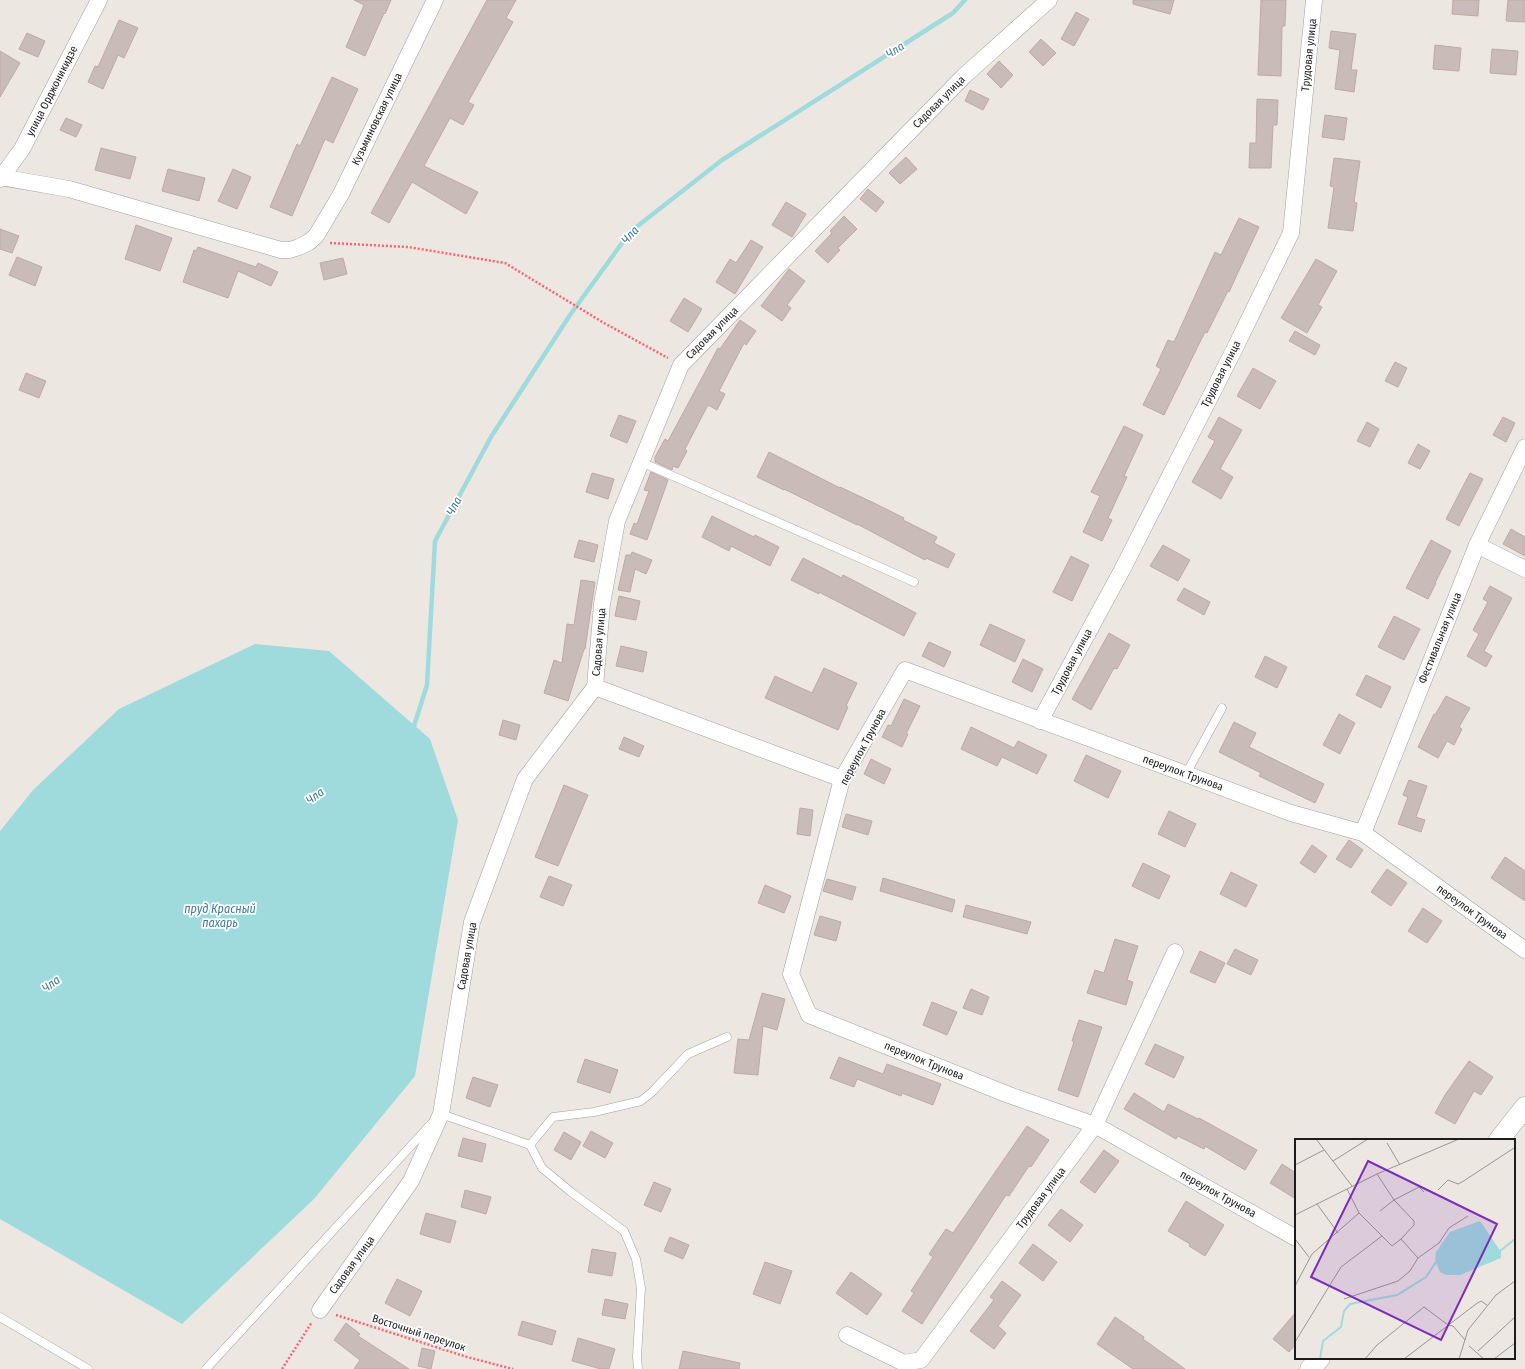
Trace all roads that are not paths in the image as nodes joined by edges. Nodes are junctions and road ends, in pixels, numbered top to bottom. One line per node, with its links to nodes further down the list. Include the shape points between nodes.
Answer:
1 (99, 0): 5 (street, улица Орджоникидзе, via 22,149)
2 (435, 0): 5 (street, Кузьминовская улица, via 341,194 313,239 290,250 281,250 69,188)
3 (1049, 0): 7 (street, Садовая улица, via 964,76 681,365)
4 (1314, 0): 13 (street, Трудовая улица, via 1291,232 1129,556)
5 (1, 178)
6 (1525, 447): 8 (street, Фестивальная улица)
7 (641, 462): 10 (lane); 11 (street, Садовая улица, via 617,521 602,604)
8 (1477, 545): 9 (street); 16 (street, Фестивальная улица)
9 (1525, 569)
10 (914, 582)
11 (595, 687): 15 (street); 21 (street, Садовая улица, via 525,779 472,922)
12 (1222, 708): 14 (lane)
13 (1040, 721): 14 (street, переулок Трунова); 15 (street, переулок Трунова, via 905,670)
14 (1186, 774): 16 (street, переулок Трунова, via 1291,813)
15 (842, 779): 22 (street, переулок Трунова, via 791,974 809,1016 1009,1095)
16 (1363, 833): 17 (street, переулок Трунова)
17 (1525, 950)
18 (1175, 952): 22 (street, Трудовая улица)
19 (727, 1037): 24 (lane, via 688,1054 641,1101 594,1112 553,1117)
20 (1525, 1107): 23 (street)
21 (441, 1114): 24 (lane); 26 (street, Садовая улица, via 412,1181); 31 (lane)
22 (1095, 1125): 25 (street, переулок Трунова); 28 (street, Трудовая улица, via 921,1360 904,1363)
23 (1500, 1139)
24 (530, 1145): 32 (lane, via 542,1168 624,1231 636,1259 641,1288)
25 (1295, 1237)
26 (320, 1310)
27 (0, 1317): 30 (lane)
28 (848, 1335)
29 (1319, 1359): 33 (street)
30 (88, 1369)
31 (206, 1369)
32 (638, 1369)
33 (1310, 1369)

